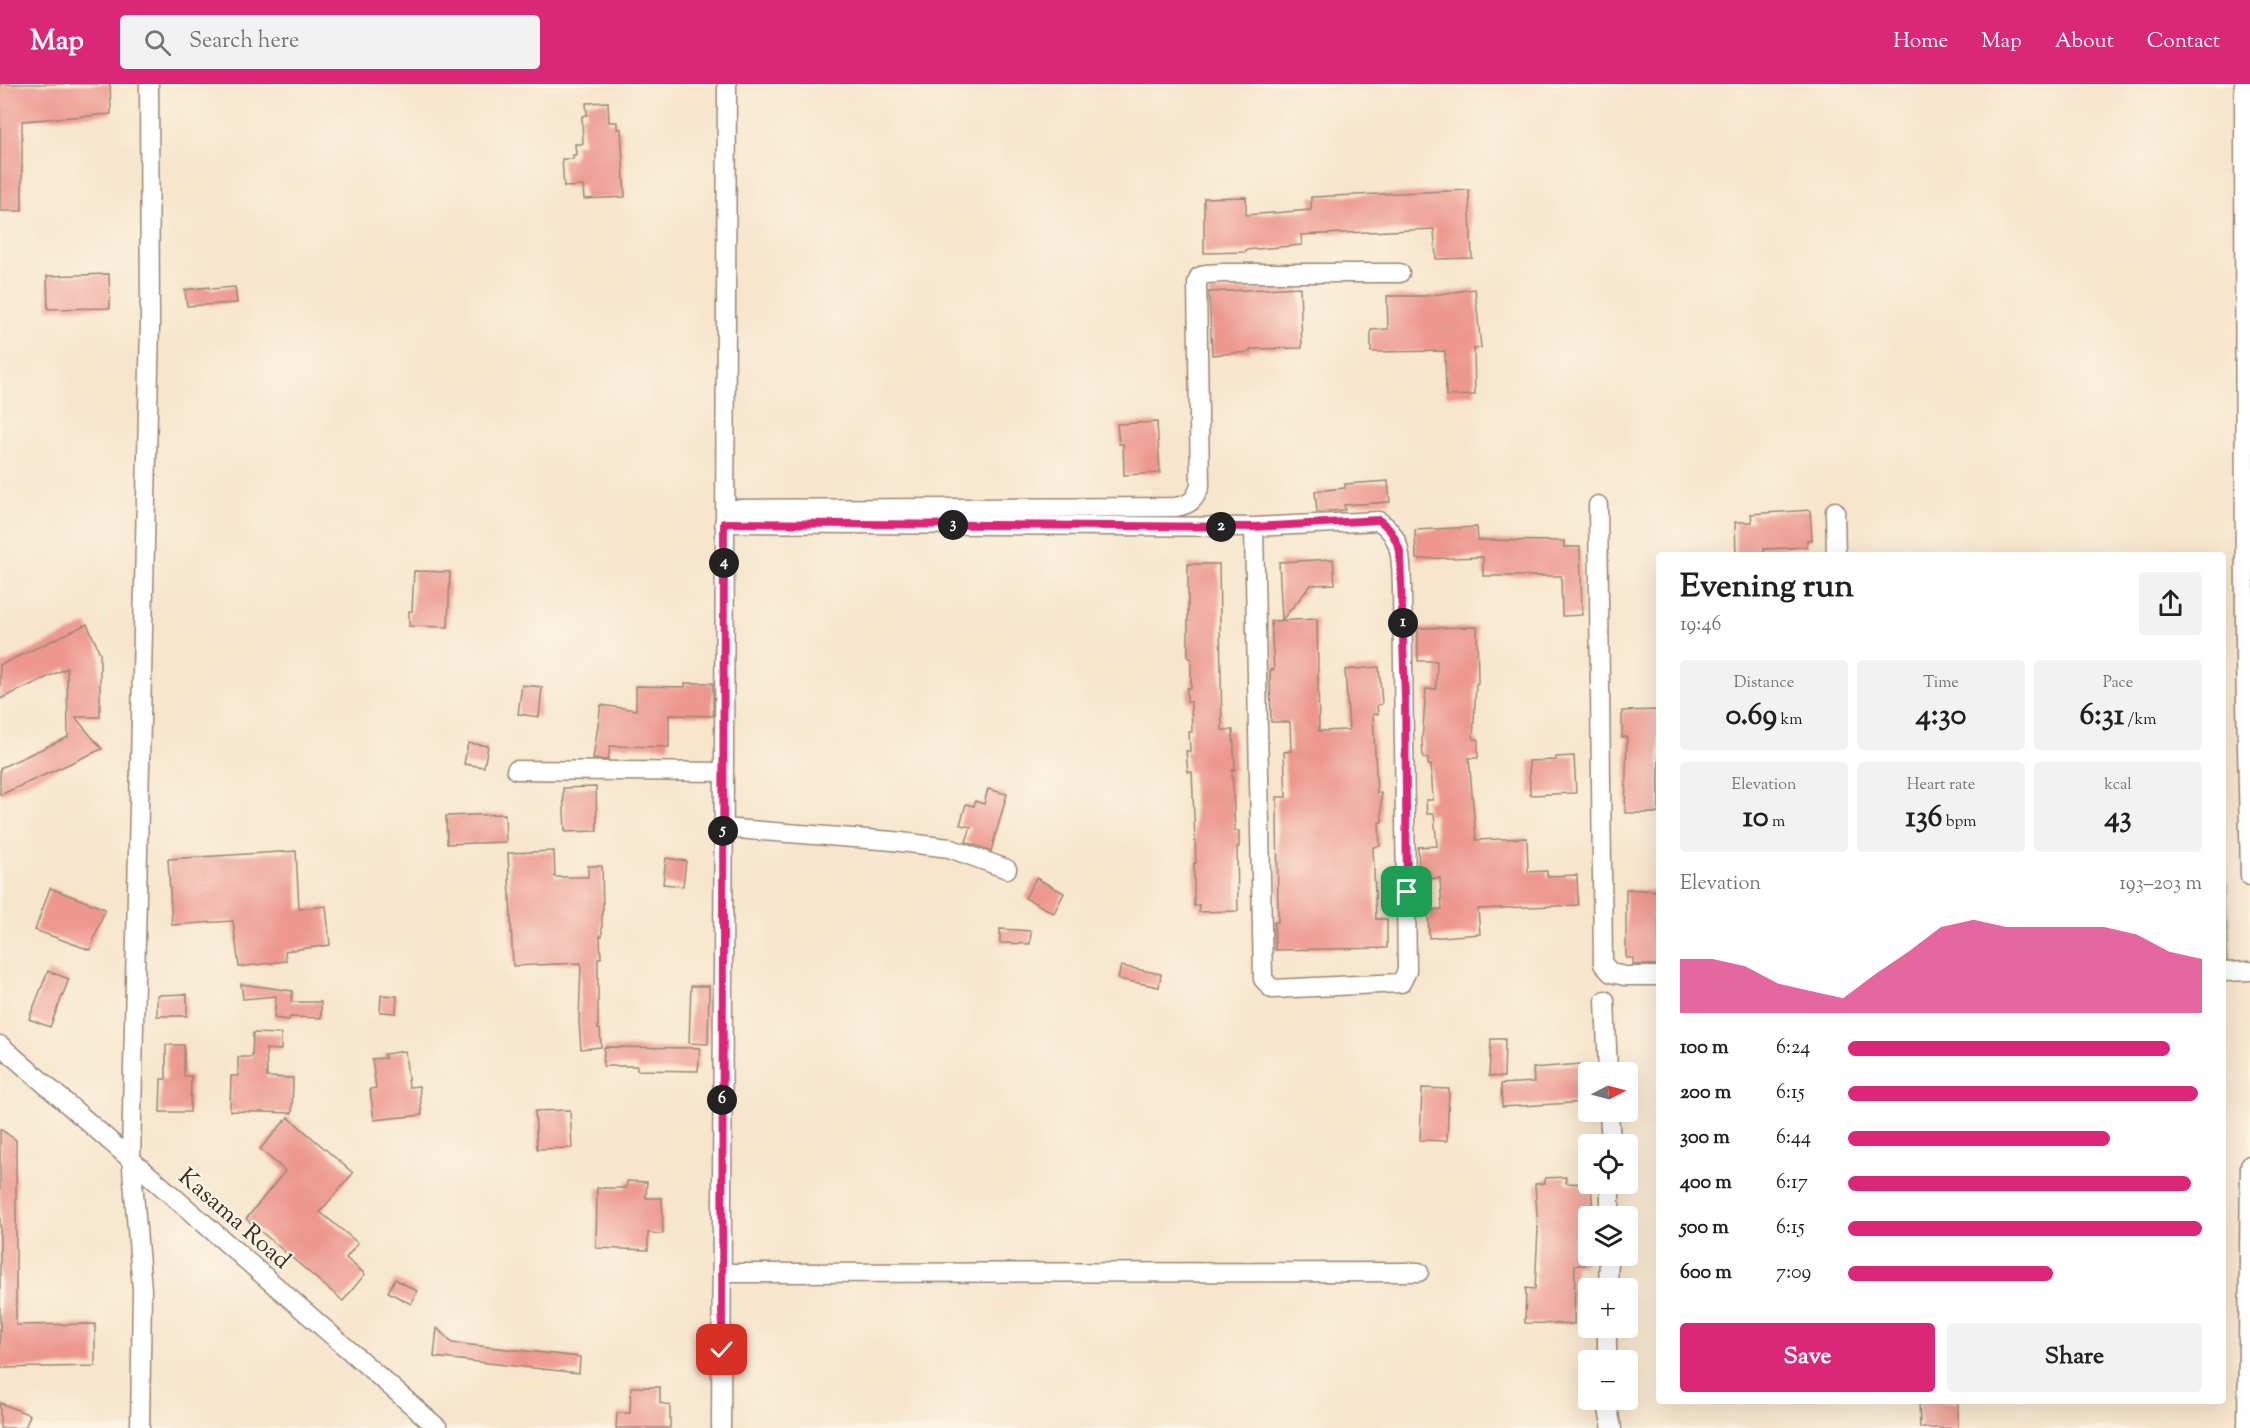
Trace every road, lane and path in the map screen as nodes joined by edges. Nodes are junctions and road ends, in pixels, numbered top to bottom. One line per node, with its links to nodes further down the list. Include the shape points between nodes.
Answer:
1 (149, 84): 22 (street, via 150,324)
2 (727, 84): 8 (street)
3 (2244, 84): 5 (street)
4 (1400, 273): 8 (street, via 1222,273 1199,277 1200,486 1188,505)
5 (2247, 403): 15 (street, via 2245,650)
6 (1598, 505): 18 (street, via 1603,964 1611,974)
7 (1835, 511): 10 (street)
8 (725, 516): 9 (street); 12 (street)
9 (1254, 527): 9 (street, via 1379,520 1389,527 1400,551 1407,971 1401,982 1272,988 1263,979)
10 (1836, 552)
11 (516, 770): 12 (street)
12 (723, 772): 13 (street)
13 (723, 828): 14 (street, via 949,848); 25 (street)
14 (1007, 869)
15 (2250, 876)
16 (2250, 971): 17 (street)
17 (2226, 972)
18 (1656, 976)
19 (1605, 1000): 21 (street)
20 (0, 1045): 22 (street, Kasama Road)
21 (1608, 1062)
22 (131, 1157): 27 (street, via 142,1290); 28 (street, Kasama Road)
23 (2250, 1165): 31 (street)
24 (1419, 1272): 25 (street)
25 (722, 1273): 29 (street)
26 (1608, 1410): 30 (street)
27 (140, 1428)
28 (438, 1428)
29 (721, 1428)
30 (1612, 1428)
31 (2247, 1428)

